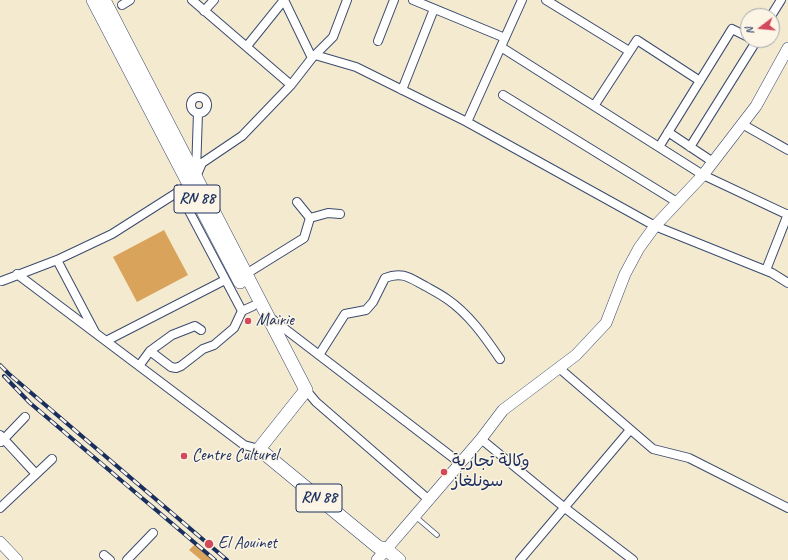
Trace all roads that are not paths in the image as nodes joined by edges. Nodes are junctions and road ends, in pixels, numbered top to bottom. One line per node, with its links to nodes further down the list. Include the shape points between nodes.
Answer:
1 (93, 0): 25 (main road, RN 88)
2 (104, 0): 25 (main road, RN 88)
3 (130, 0): 14 (street)
4 (192, 0): 16 (street)
5 (214, 0): 16 (street)
6 (284, 0): 20 (street); 26 (street)
7 (347, 0): 26 (street, via 333,37)
8 (394, 0): 19 (street)
9 (414, 0): 15 (street)
10 (522, 0): 18 (street)
11 (546, 0): 24 (street)
12 (782, 0): 13 (street)
13 (788, 3)
14 (122, 5)
15 (434, 9): 18 (street); 29 (street)
16 (204, 11): 20 (street)
17 (740, 33): 27 (street, via 732,29)
18 (505, 38): 21 (street)
19 (378, 41)
20 (247, 46): 28 (street)
21 (501, 47): 31 (street); 33 (street)
22 (751, 48): 37 (street)
23 (788, 48): 34 (street, via 756,106)
24 (629, 52): 27 (street, via 636,40); 31 (street)
25 (127, 55): 41 (main road, RN 88)
26 (314, 57): 28 (street); 29 (street, via 356,67)
27 (700, 81): 35 (street)
28 (291, 85): 41 (street, via 242,136 202,163)
29 (402, 90): 33 (street)
30 (502, 95): 43 (street)
31 (594, 106): 36 (street)
32 (198, 113): 41 (street)
33 (467, 122): 48 (street)
34 (742, 124): 38 (street); 39 (street)
35 (668, 132): 36 (street); 37 (street)
36 (659, 147): 40 (street)
37 (690, 147): 39 (street)
38 (788, 150)
39 (713, 162): 40 (street)
40 (703, 175): 43 (street); 46 (street)
41 (193, 181): 44 (main road, RN 88); 49 (street, via 112,234); 52 (main road, RN 88)
42 (297, 202): 47 (street)
43 (677, 202): 48 (street)
44 (199, 203): 53 (street, via 188,209); 56 (main road, RN 88)
45 (340, 214): 47 (street, via 328,213)
46 (788, 214): 50 (street)
47 (310, 218): 52 (street, via 304,238)
48 (655, 226): 50 (street); 65 (street, via 625,274 606,323 576,355)
49 (57, 260): 51 (street); 59 (street)
50 (766, 270): 55 (street)
51 (17, 274): 54 (street); 59 (street)
52 (246, 274): 57 (main road, RN 88)
53 (225, 280): 56 (street); 60 (street)
54 (2, 281)
55 (788, 283)
56 (247, 308): 61 (street, via 234,328 214,345 203,349 181,366 171,367); 66 (main road, RN 88)
57 (268, 316): 62 (street); 66 (main road, RN 88)
58 (201, 330): 61 (street, via 195,326 172,335)
59 (96, 334): 60 (street)
60 (106, 341): 64 (street)
61 (150, 351): 64 (street)
62 (319, 355): 63 (street, via 345,314 366,310 385,278 405,275 447,299 485,336); 73 (street)
63 (500, 359)
64 (139, 366): 71 (street, via 244,445)
65 (559, 368): 68 (street); 70 (street, via 503,410)
66 (303, 394): 71 (main road); 75 (street, via 316,402)
67 (25, 417): 69 (street)
68 (630, 430): 77 (street); 78 (street, via 653,449 689,458)
69 (1, 439): 74 (street)
70 (481, 439): 73 (street); 77 (street)
71 (259, 448): 83 (main road, RN 88)
72 (52, 459): 74 (street)
73 (460, 463): 75 (street)
74 (36, 474): 76 (street)
75 (428, 499): 79 (street)
76 (0, 508)
77 (565, 508): 87 (street); 88 (street)
78 (788, 508)
79 (414, 516): 81 (lane); 83 (street)
80 (153, 533): 85 (street)
81 (437, 535)
82 (0, 542): 84 (street)
83 (382, 554): 86 (main road, RN 88)
84 (17, 560)
85 (127, 560)
86 (399, 560)
87 (520, 560)
88 (633, 560)

